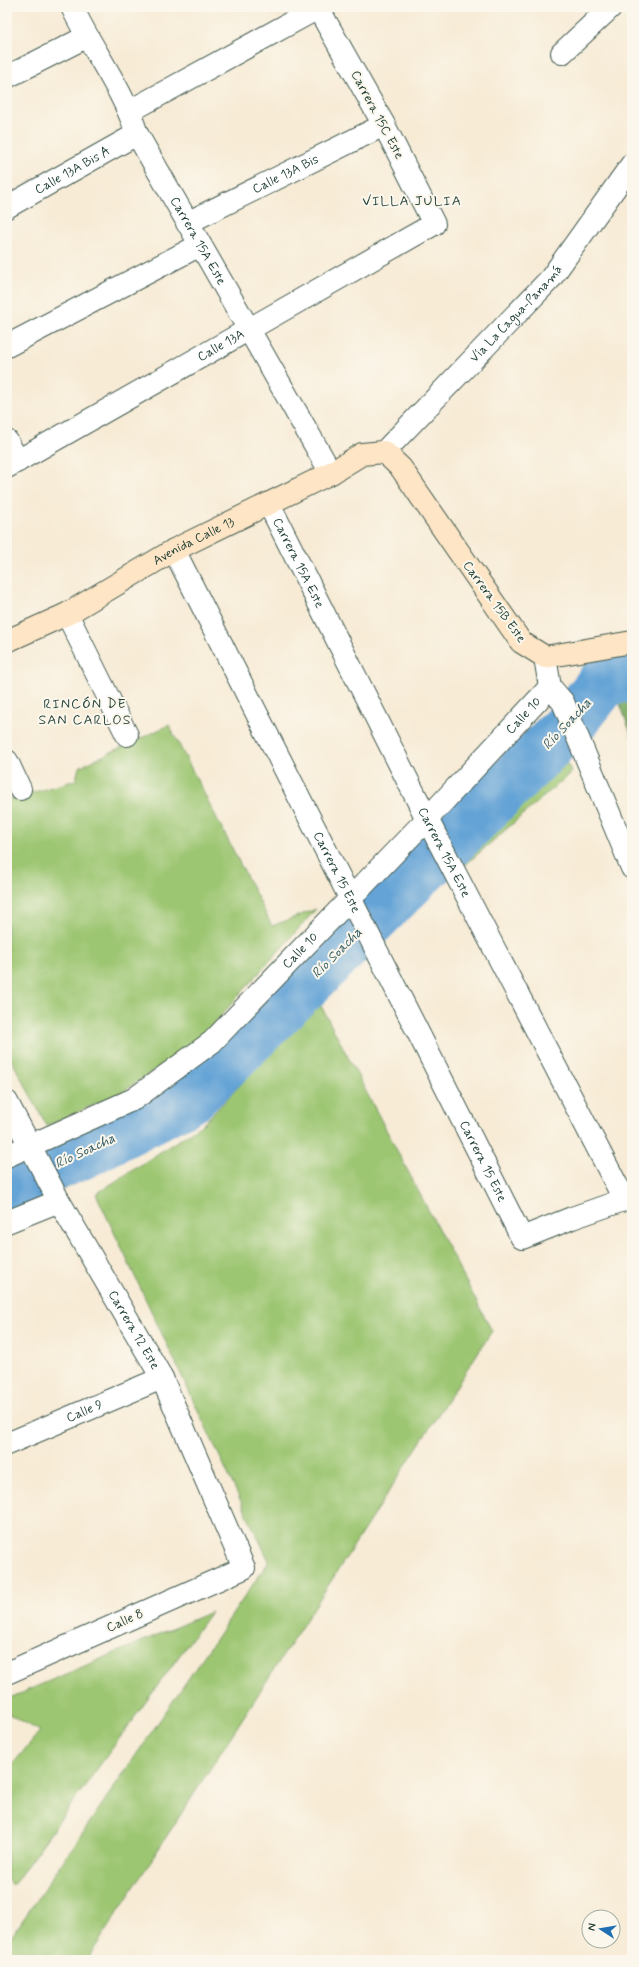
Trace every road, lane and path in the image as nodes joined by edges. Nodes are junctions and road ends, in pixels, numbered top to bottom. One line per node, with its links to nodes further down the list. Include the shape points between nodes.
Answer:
1 (72, 7): 4 (street, Carrera 15A Este)
2 (611, 7): 5 (street)
3 (318, 8): 7 (street); 8 (street, Carrera 15C Este)
4 (86, 37): 6 (street); 7 (street, Carrera 15A Este)
5 (562, 54)
6 (7, 78)
7 (130, 111): 9 (street, Carrera 15A Este)
8 (384, 125): 12 (street, Calle 13A Bis); 13 (street, Carrera 15C Este)
9 (137, 134): 11 (street, Calle 13A Bis A); 12 (street, Carrera 15A Este)
10 (632, 164): 18 (street, Vía La Cagua-Panamá, via 551,278)
11 (7, 207)
12 (187, 223): 14 (street, Carrera 15A Este)
13 (434, 224): 15 (street, Calle 13A)
14 (200, 244): 15 (street, Carrera 15A Este); 16 (street)
15 (249, 330): 19 (street, Calle 13A); 20 (street, Carrera 15A Este)
16 (7, 346)
17 (7, 441): 19 (street)
18 (384, 452): 20 (main road, Avenida Calle 13, via 362,454); 26 (main road, Carrera 15B Este, via 401,468 520,642)
19 (13, 464)
20 (331, 473): 21 (main road, Avenida Calle 13)
21 (269, 504): 22 (main road, Avenida Calle 13); 31 (street, Carrera 15A Este)
22 (174, 550): 23 (main road, Avenida Calle 13); 33 (street, Carrera 15 Este)
23 (67, 614): 24 (main road, Avenida Calle 13); 28 (street)
24 (7, 641)
25 (632, 642): 26 (main road)
26 (545, 657): 27 (street)
27 (557, 695): 31 (street, Calle 10); 32 (street, via 584,751)
28 (127, 735)
29 (7, 761): 30 (street)
30 (20, 789)
31 (431, 827): 33 (street, Calle 10); 38 (street, Carrera 15A Este)
32 (632, 868)
33 (354, 906): 35 (street, Calle 10, via 212,1042 134,1099); 38 (street, Carrera 15 Este, via 522,1238)
34 (7, 1102): 35 (street, Carrera 12 Este)
35 (32, 1150): 36 (street, Calle 10); 37 (street, Carrera 12 Este)
36 (7, 1156)
37 (56, 1194): 39 (street); 40 (street, Carrera 12 Este)
38 (628, 1198)
39 (7, 1222)
40 (162, 1378): 41 (street, Calle 9); 42 (street, Carrera 12 Este)
41 (7, 1444)
42 (244, 1568): 43 (street, Calle 8)
43 (7, 1674)

